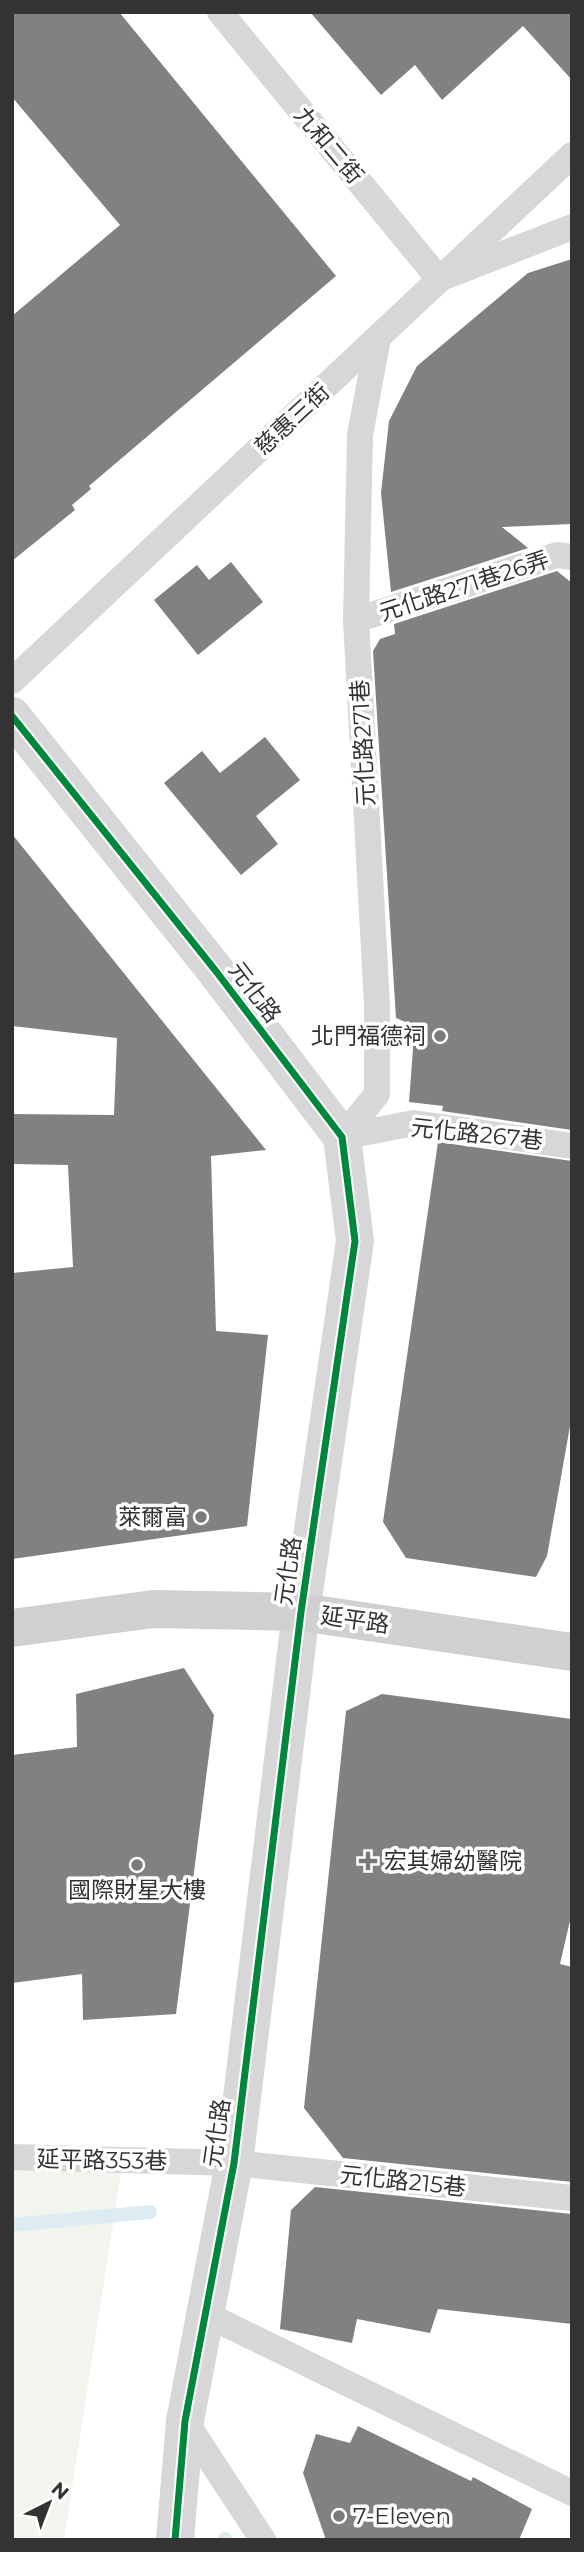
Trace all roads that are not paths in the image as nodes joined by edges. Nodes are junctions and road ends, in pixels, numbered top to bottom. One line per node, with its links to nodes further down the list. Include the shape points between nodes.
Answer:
1 (220, 12): 4 (lane, 九和二街)
2 (572, 155): 4 (lane, 慈惠三街)
3 (572, 227): 4 (lane)
4 (439, 279): 5 (lane, 慈惠三街)
5 (378, 338): 7 (lane, 元化路271巷, via 360,435); 8 (lane, 慈惠三街)
6 (572, 557): 7 (lane, 元化路271巷26弄, via 557,555)
7 (356, 620): 10 (lane, 元化路271巷, via 377,1004 377,1094)
8 (12, 681)
9 (12, 716): 10 (street, 元化路)
10 (342, 1137): 11 (lane, 元化路267巷, via 414,1123); 12 (street, 元化路, via 355,1241)
11 (572, 1146)
12 (301, 1612): 13 (main road, 延平路, via 153,1609); 14 (main road, 延平路); 16 (street, 元化路)
13 (12, 1628)
14 (572, 1652)
15 (12, 2157): 16 (lane, 延平路353巷)
16 (234, 2163): 17 (lane, 元化路215巷); 18 (street, 元化路)
17 (572, 2198)
18 (205, 2314): 19 (street, 元化路); 20 (lane)
19 (185, 2421): 21 (street, 元化路); 22 (lane)
20 (572, 2493)
21 (175, 2540)
22 (262, 2540)

